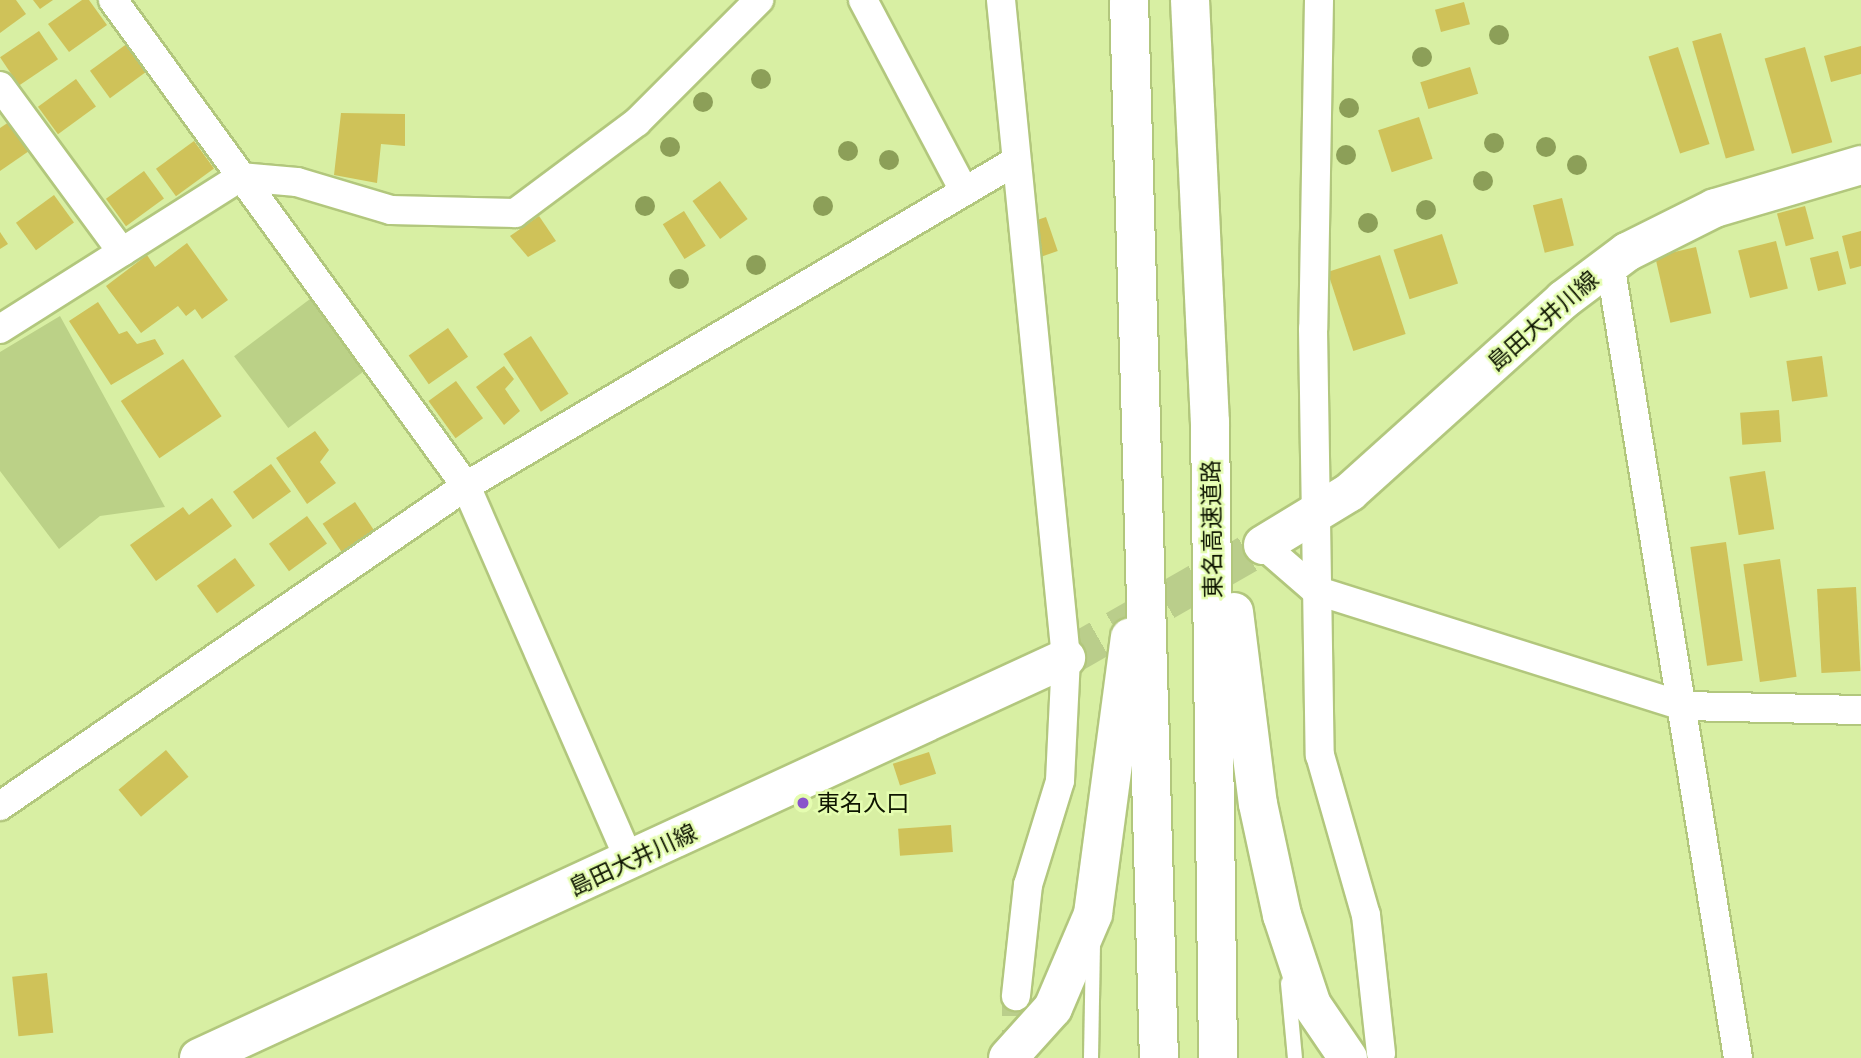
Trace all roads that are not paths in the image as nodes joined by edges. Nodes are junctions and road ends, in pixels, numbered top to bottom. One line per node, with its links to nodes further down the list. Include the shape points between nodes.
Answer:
1 (113, 0): 11 (street)
2 (760, 0): 11 (street, via 637,122 515,213 391,210 297,182)
3 (863, 0): 12 (street)
4 (1001, 0): 9 (street)
5 (1129, 0): 13 (main road)
6 (1190, 0): 17 (main road, 東名高速道路)
7 (1319, 0): 19 (street)
8 (0, 86): 14 (street)
9 (1016, 160): 12 (street); 22 (street)
10 (1861, 165): 15 (main road, 島田大井川線, via 1715,208)
11 (240, 177): 14 (street); 18 (street)
12 (964, 191): 18 (street)
13 (1140, 238): 27 (main road, via 1129,374 1130,639); 34 (main road)
14 (122, 252): 16 (street)
15 (1610, 263): 19 (main road, 島田大井川線, via 1394,455); 23 (street)
16 (0, 329)
17 (1210, 422): 28 (main road, via 1258,804); 35 (main road, 東名高速道路)
18 (466, 486): 25 (street); 26 (street)
19 (1314, 516): 20 (main road, 島田大井川線); 21 (street)
20 (1263, 545): 21 (street)
21 (1315, 590): 23 (street); 31 (street, via 1320,755 1366,915)
22 (1066, 658): 26 (main road, 島田大井川線); 29 (street, via 1060,782 1028,885)
23 (1684, 706): 24 (street); 37 (street)
24 (1861, 709)
25 (0, 806)
26 (630, 862): 30 (main road, 島田大井川線)
27 (1093, 914): 32 (main road, via 1053,1007); 33 (lane)
28 (1282, 915): 31 (main road, via 1312,1005); 36 (lane)
29 (1016, 996)
30 (219, 1054)
31 (1365, 1056)
32 (1008, 1058)
33 (1091, 1058)
34 (1159, 1058)
35 (1218, 1058)
36 (1295, 1058)
37 (1738, 1058)

